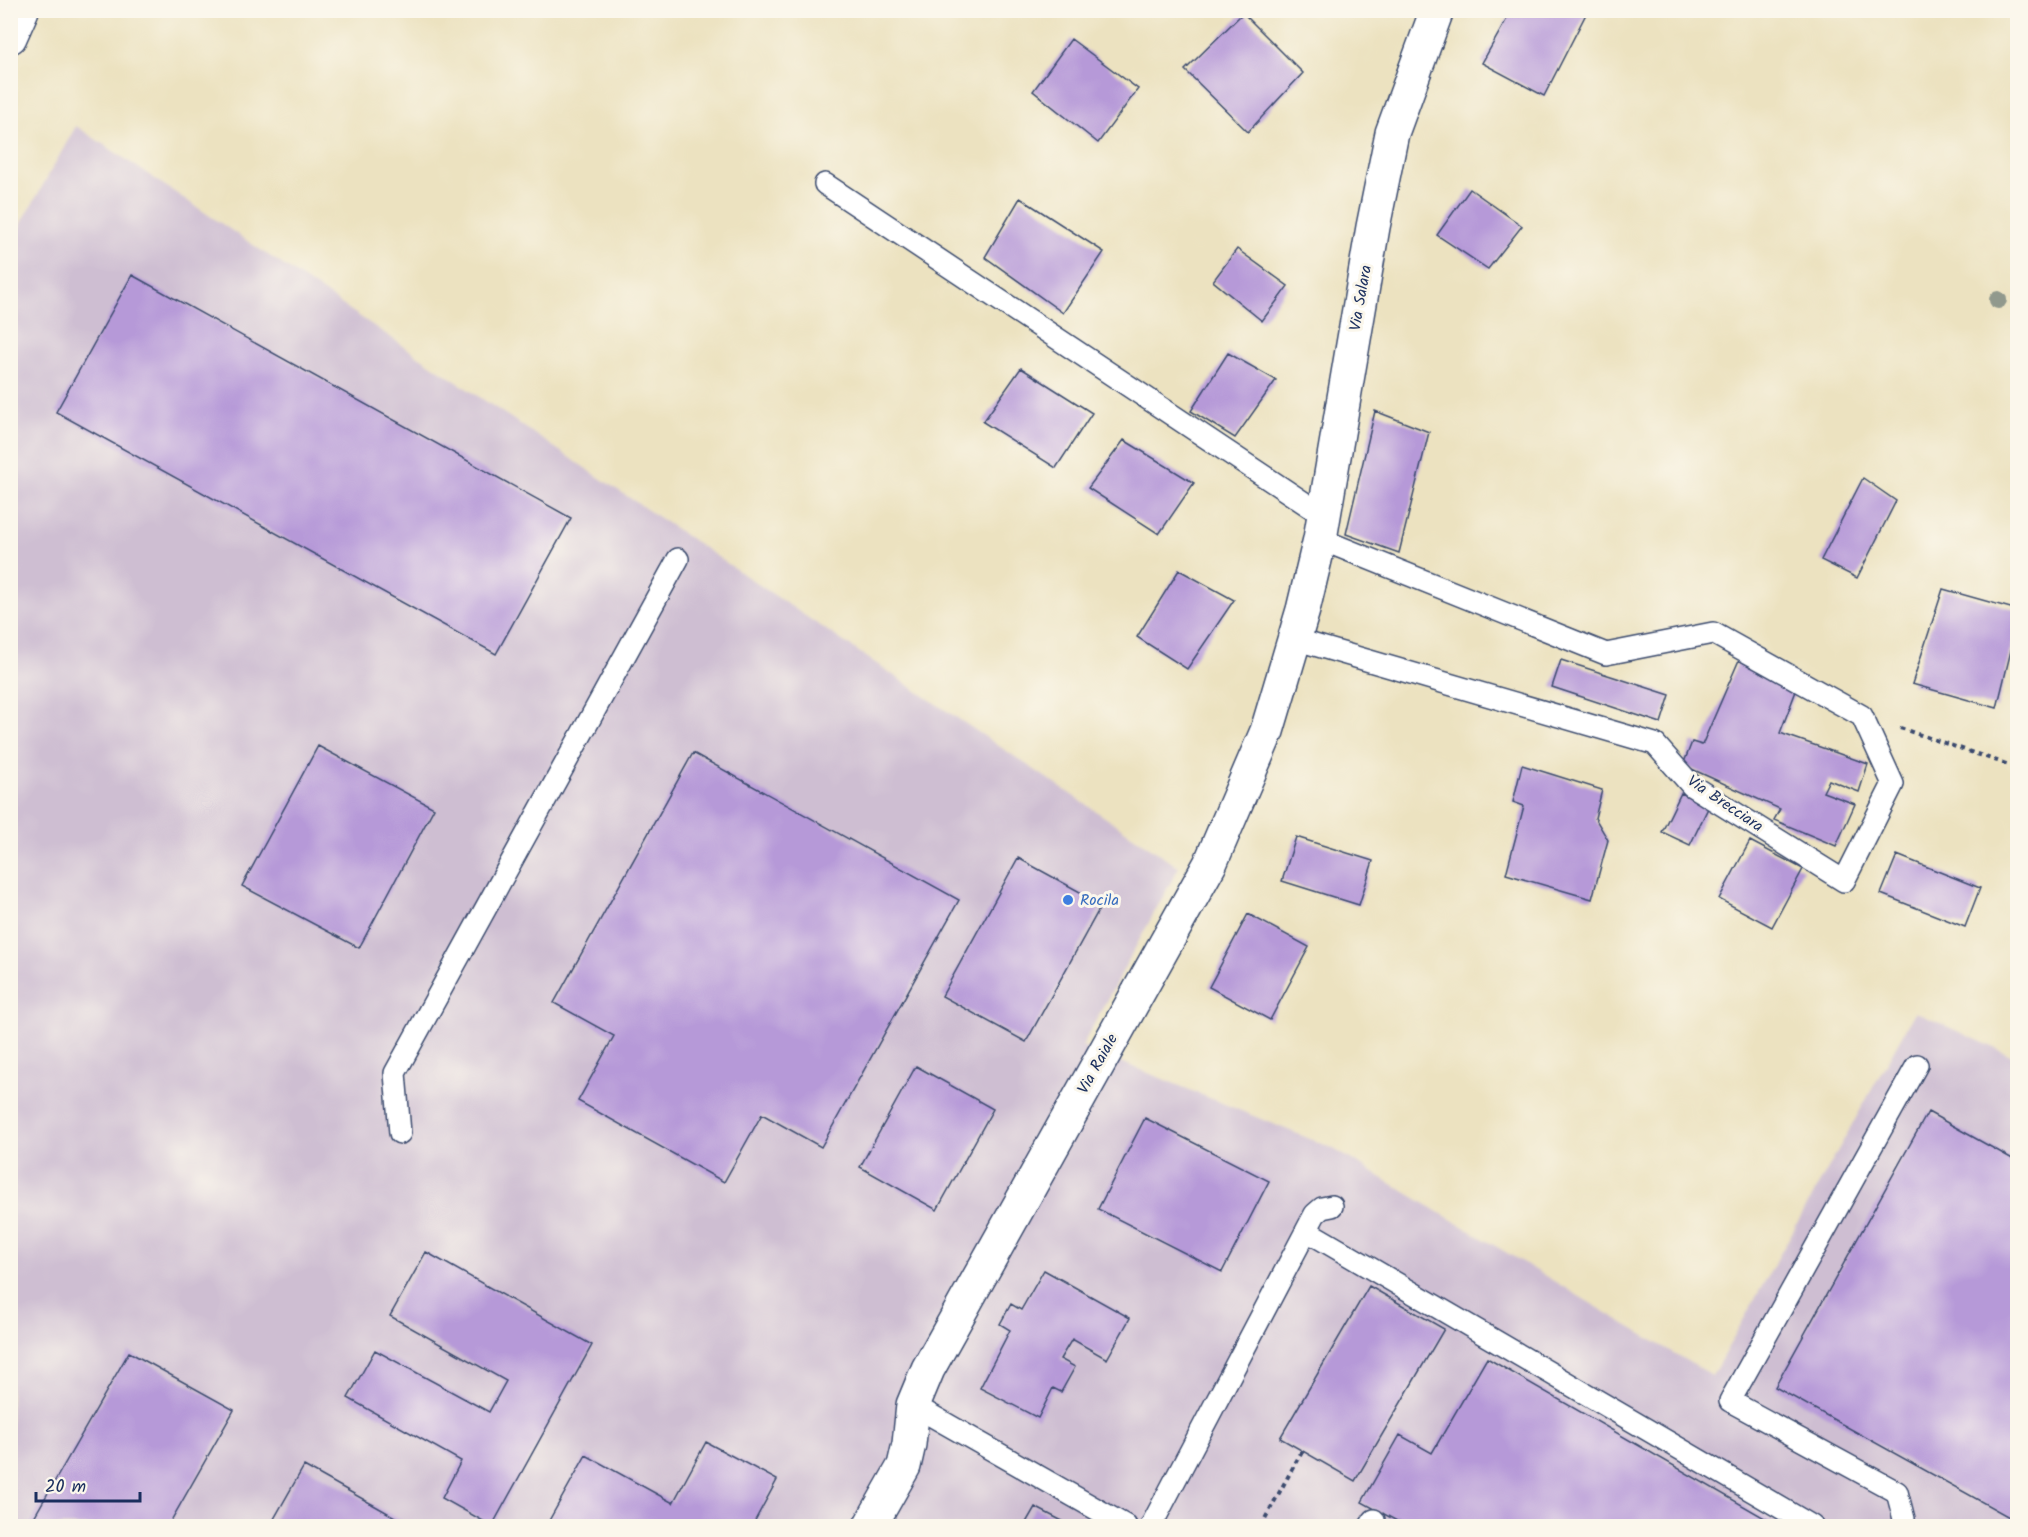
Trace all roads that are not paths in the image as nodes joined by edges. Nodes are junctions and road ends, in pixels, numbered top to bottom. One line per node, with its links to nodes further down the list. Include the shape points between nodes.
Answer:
1 (22, 10): 3 (main road)
2 (1437, 10): 5 (main road, Via Salara, via 1392,133)
3 (10, 37)
4 (825, 184): 5 (lane)
5 (1322, 528): 7 (main road, Via Salara); 8 (lane, Via Brecciara, via 1606,654 1713,633 1862,716 1893,784 1844,881 1692,786 1655,744)
6 (678, 558): 10 (lane, via 395,1073)
7 (1307, 591): 8 (main road, Via Raiale)
8 (1294, 639): 13 (main road, Via Raiale, via 1267,731 1210,864 938,1350)
9 (1917, 1065): 18 (lane, via 1730,1401 1897,1492)
10 (400, 1133)
11 (1332, 1206): 12 (lane, via 1315,1214)
12 (1307, 1231): 16 (lane); 17 (lane)
13 (913, 1405): 14 (main road, Via Raiale, via 904,1466); 15 (lane)
14 (870, 1527)
15 (1125, 1527)
16 (1151, 1527)
17 (1812, 1527)
18 (1904, 1527)

